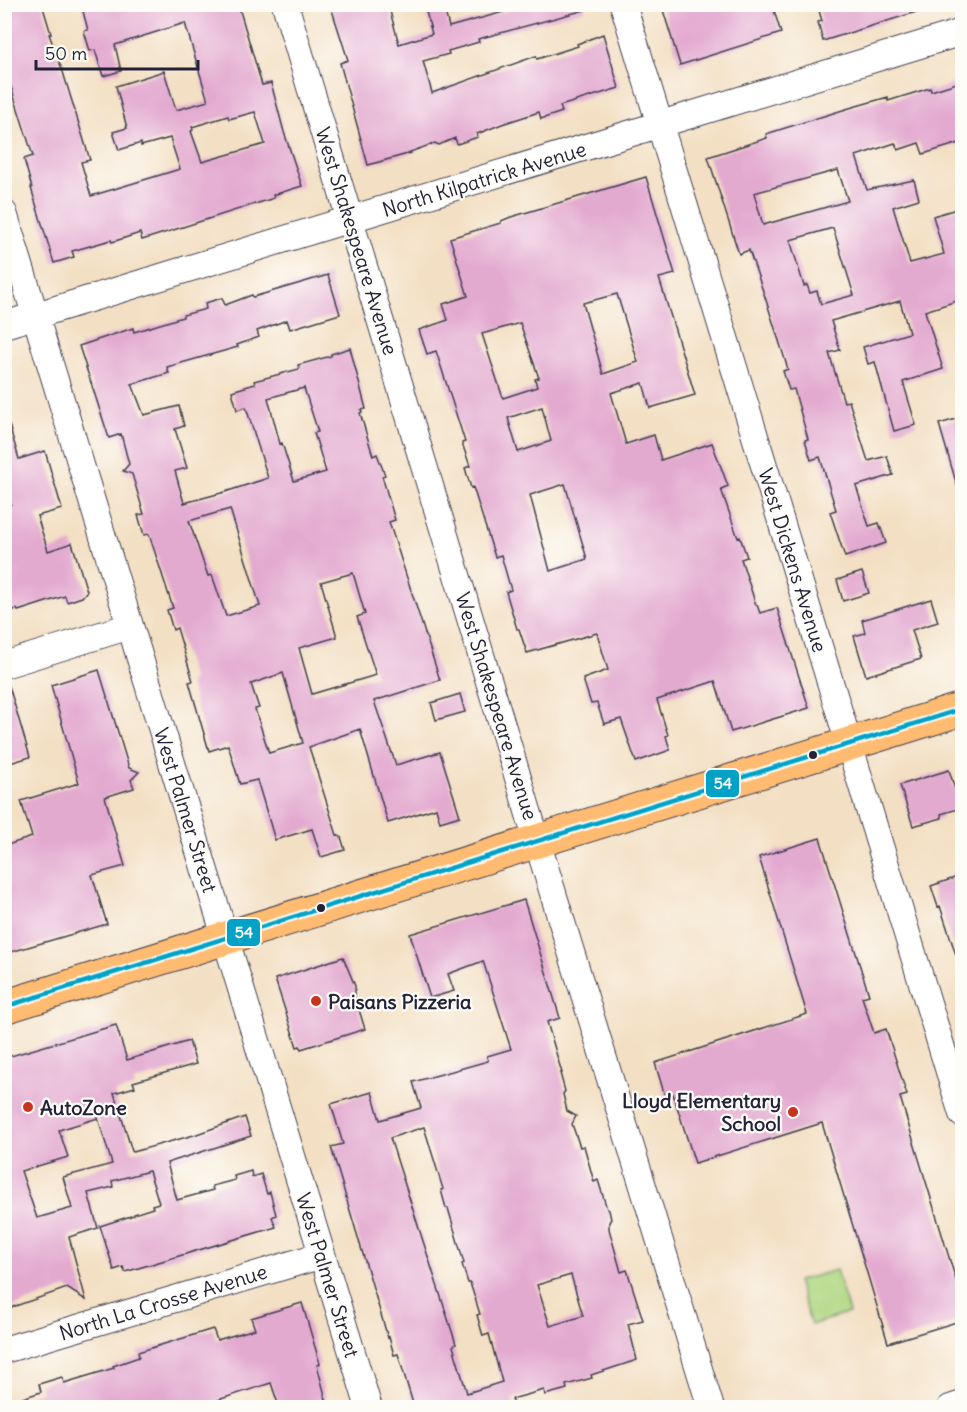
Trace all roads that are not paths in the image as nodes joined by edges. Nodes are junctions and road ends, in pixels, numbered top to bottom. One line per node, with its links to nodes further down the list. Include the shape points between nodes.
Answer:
1 (285, 4): 6 (street, West Shakespeare Avenue)
2 (623, 4): 4 (street, West Dickens Avenue)
3 (963, 32): 4 (street, North Kilpatrick Avenue)
4 (660, 126): 6 (street, North Kilpatrick Avenue); 12 (street, West Dickens Avenue)
5 (4, 213): 7 (street, West Palmer Street)
6 (350, 220): 7 (street, North Kilpatrick Avenue); 13 (street, West Shakespeare Avenue)
7 (36, 316): 8 (street, North Kilpatrick Avenue); 9 (street, West Palmer Street)
8 (4, 326)
9 (130, 626): 10 (street); 14 (street, West Palmer Street)
10 (4, 665)
11 (963, 709): 12 (main road)
12 (849, 744): 13 (main road); 16 (street, West Dickens Avenue)
13 (537, 841): 14 (main road); 22 (street, West Shakespeare Avenue)
14 (225, 938): 15 (main road); 18 (street, West Palmer Street)
15 (4, 1007)
16 (958, 1083): 17 (street, West Dickens Avenue)
17 (963, 1114)
18 (322, 1255): 19 (street, North La Crosse Avenue); 21 (street, West Palmer Street)
19 (4, 1350)
20 (963, 1404): 23 (street)
21 (369, 1407)
22 (711, 1407)
23 (950, 1407)

